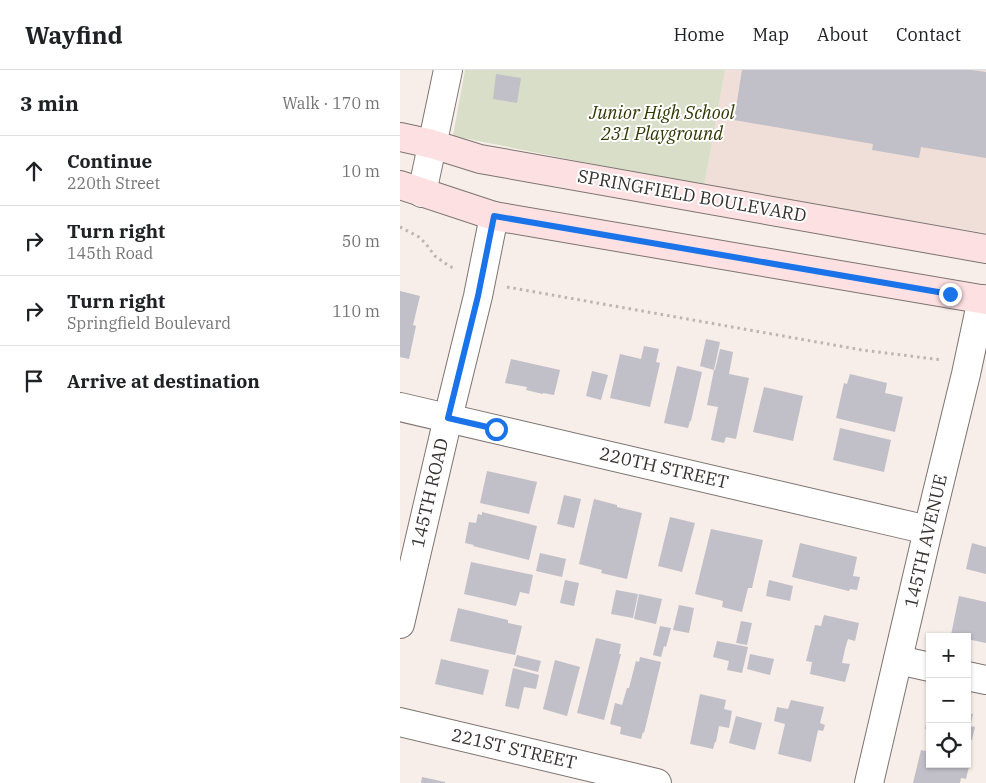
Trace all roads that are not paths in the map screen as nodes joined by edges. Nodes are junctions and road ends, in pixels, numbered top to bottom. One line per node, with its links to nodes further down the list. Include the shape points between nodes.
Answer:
1 (448, 70): 3 (street)
2 (400, 137): 3 (street, SPRINGFIELD BOULEVARD)
3 (432, 144): 4 (street); 6 (street, SPRINGFIELD BOULEVARD, via 480,159)
4 (411, 189): 5 (street)
5 (494, 216): 7 (street); 9 (street, 145TH ROAD)
6 (986, 248)
7 (984, 299): 10 (street, 145TH AVENUE)
8 (400, 407): 9 (street, 220TH STREET)
9 (448, 418): 10 (street, 220TH STREET); 11 (street, 145TH ROAD)
10 (928, 530): 12 (street, 145TH AVENUE)
11 (400, 624)
12 (898, 660): 13 (street); 18 (street, 145TH AVENUE)
13 (926, 666)
14 (971, 677): 15 (street)
15 (986, 680)
16 (400, 722): 17 (street, 221ST STREET)
17 (657, 783)
18 (868, 783)

